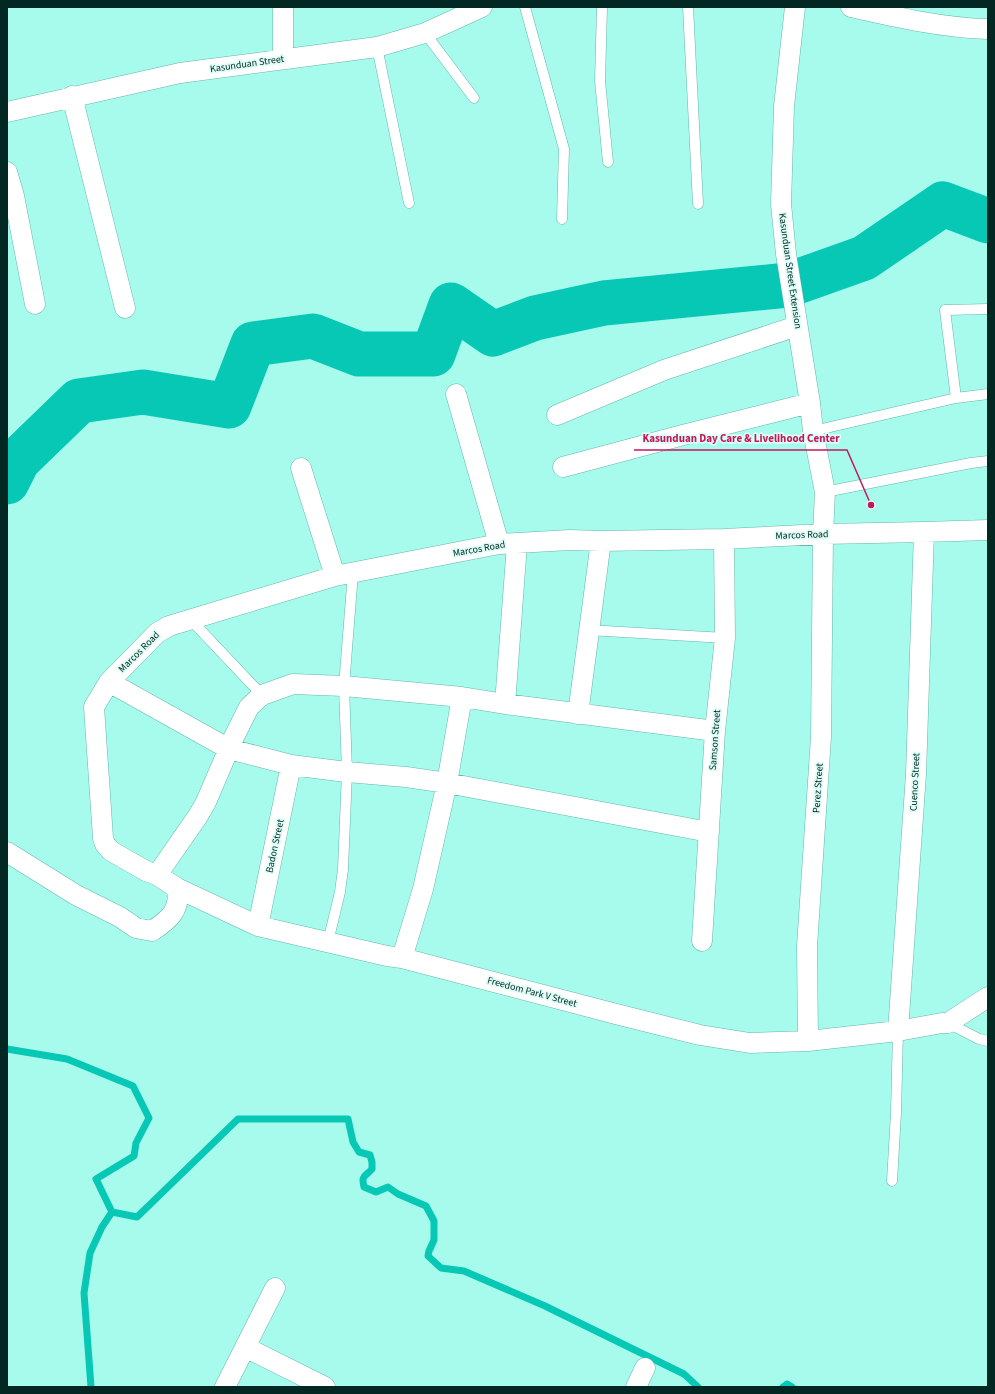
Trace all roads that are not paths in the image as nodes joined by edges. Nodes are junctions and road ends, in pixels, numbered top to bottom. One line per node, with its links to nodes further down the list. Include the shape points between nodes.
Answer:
1 (282, 7): 12 (street)
2 (482, 7): 10 (street, Kasunduan Street)
3 (525, 7): 20 (lane, via 564,149)
4 (602, 7): 16 (lane, via 600,81)
5 (688, 7): 19 (lane)
6 (795, 7): 24 (street, Kasunduan Street Extension, via 784,106 781,204)
7 (851, 7): 8 (street)
8 (890, 12): 9 (street)
9 (988, 29)
10 (425, 33): 11 (street, Kasunduan Street); 14 (lane)
11 (376, 47): 12 (street, Kasunduan Street); 18 (lane)
12 (283, 59): 13 (street, Kasunduan Street, via 180,73)
13 (72, 96): 15 (street, Kasunduan Street); 22 (street)
14 (474, 98)
15 (7, 112)
16 (608, 162)
17 (7, 172): 21 (street)
18 (409, 203)
19 (698, 204)
20 (562, 219)
21 (35, 304)
22 (125, 308)
23 (988, 309): 27 (lane, via 946,310)
24 (797, 326): 28 (street, Kasunduan Street Extension); 29 (street, via 664,370)
25 (456, 394): 41 (street)
26 (988, 394): 27 (lane)
27 (956, 398): 30 (lane)
28 (810, 403): 30 (street, Kasunduan Street Extension); 32 (street)
29 (558, 415)
30 (814, 431): 34 (street, Kasunduan Street Extension)
31 (988, 461): 34 (lane)
32 (563, 467)
33 (301, 468): 42 (street)
34 (825, 492): 37 (street, Kasunduan Street Extension)
35 (988, 530): 36 (street, Marcos Road); 38 (street)
36 (924, 532): 37 (street, Marcos Road); 67 (street, Cuenco Street, via 916,774)
37 (823, 534): 39 (street, Marcos Road); 68 (street, Perez Street, via 821,737 808,946)
38 (988, 536)
39 (724, 539): 40 (street, Marcos Road); 45 (street, Samson Street)
40 (601, 541): 41 (street, Marcos Road); 44 (street)
41 (508, 544): 42 (street, Marcos Road); 50 (street)
42 (344, 575): 43 (street, Marcos Road); 47 (lane)
43 (190, 619): 46 (street, Marcos Road, via 157,633); 48 (lane)
44 (588, 630): 45 (lane); 51 (street)
45 (725, 638): 52 (street, Samson Street)
46 (109, 682): 53 (street); 59 (street, Marcos Road, via 94,707 103,838 111,851)
47 (344, 686): 48 (street, via 294,684); 49 (street); 55 (lane)
48 (262, 695): 53 (street, via 249,707)
49 (462, 697): 50 (street); 56 (street)
50 (505, 704): 51 (street)
51 (578, 714): 52 (street)
52 (715, 731): 57 (street, Samson Street)
53 (229, 749): 54 (street); 59 (street, via 198,816)
54 (292, 765): 55 (street); 61 (street, Badon Street)
55 (347, 772): 56 (street); 63 (lane, via 343,869)
56 (447, 783): 57 (street); 64 (street, via 423,890)
57 (709, 832): 62 (street, Samson Street)
58 (7, 852): 60 (street, via 76,895 143,930 152,931 159,927 175,910)
59 (157, 875): 60 (street, Freedom Park V Street)
60 (177, 888): 61 (street, Freedom Park V Street)
61 (258, 926): 63 (street, Freedom Park V Street)
62 (702, 941)
63 (328, 942): 64 (street, Freedom Park V Street)
64 (402, 958): 68 (street, Freedom Park V Street, via 700,1035 750,1043)
65 (988, 997): 66 (street)
66 (948, 1023): 67 (street, Freedom Park V Street); 69 (lane)
67 (898, 1031): 68 (street, Freedom Park V Street); 70 (lane)
68 (808, 1041)
69 (988, 1041)
70 (892, 1181)
71 (275, 1288): 72 (street)
72 (245, 1347): 74 (street); 75 (street)
73 (645, 1368): 76 (street)
74 (225, 1387)
75 (325, 1387)
76 (636, 1387)

